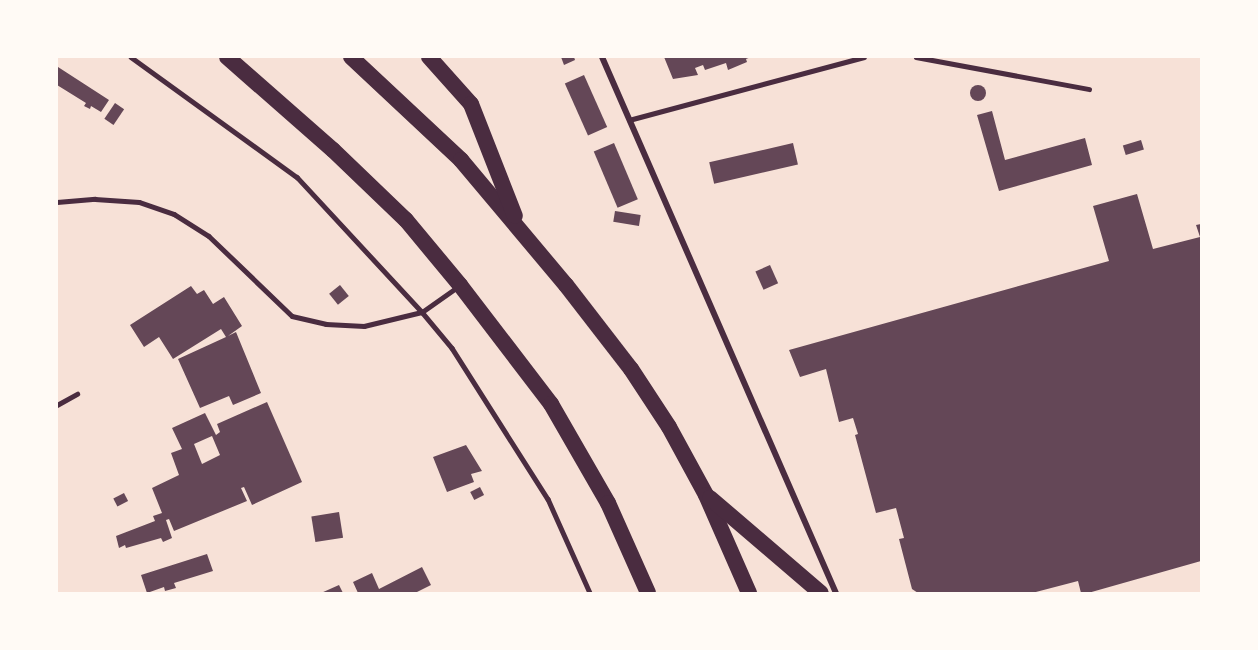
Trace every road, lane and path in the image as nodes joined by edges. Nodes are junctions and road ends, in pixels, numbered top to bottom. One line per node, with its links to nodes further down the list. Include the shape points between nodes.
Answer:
1 (131, 57): 13 (lane, via 297,177)
2 (227, 57): 12 (highway, via 309,127 406,220)
3 (351, 57): 11 (highway, via 462,160)
4 (429, 57): 11 (highway, via 471,104)
5 (602, 57): 9 (street)
6 (864, 57): 9 (lane)
7 (916, 57): 8 (lane)
8 (1089, 89)
9 (629, 120): 21 (street)
10 (57, 202): 13 (lane, via 139,202 174,214 209,236 292,316 326,324 364,326)
11 (520, 228): 16 (highway, via 631,369)
12 (460, 285): 13 (lane); 18 (highway, via 551,404 608,503)
13 (422, 312): 17 (lane, via 452,348 548,499)
14 (77, 394): 15 (lane)
15 (57, 405)
16 (706, 495): 19 (highway); 20 (highway)
17 (590, 593)
18 (648, 593)
19 (748, 593)
20 (821, 593)
21 (836, 593)

